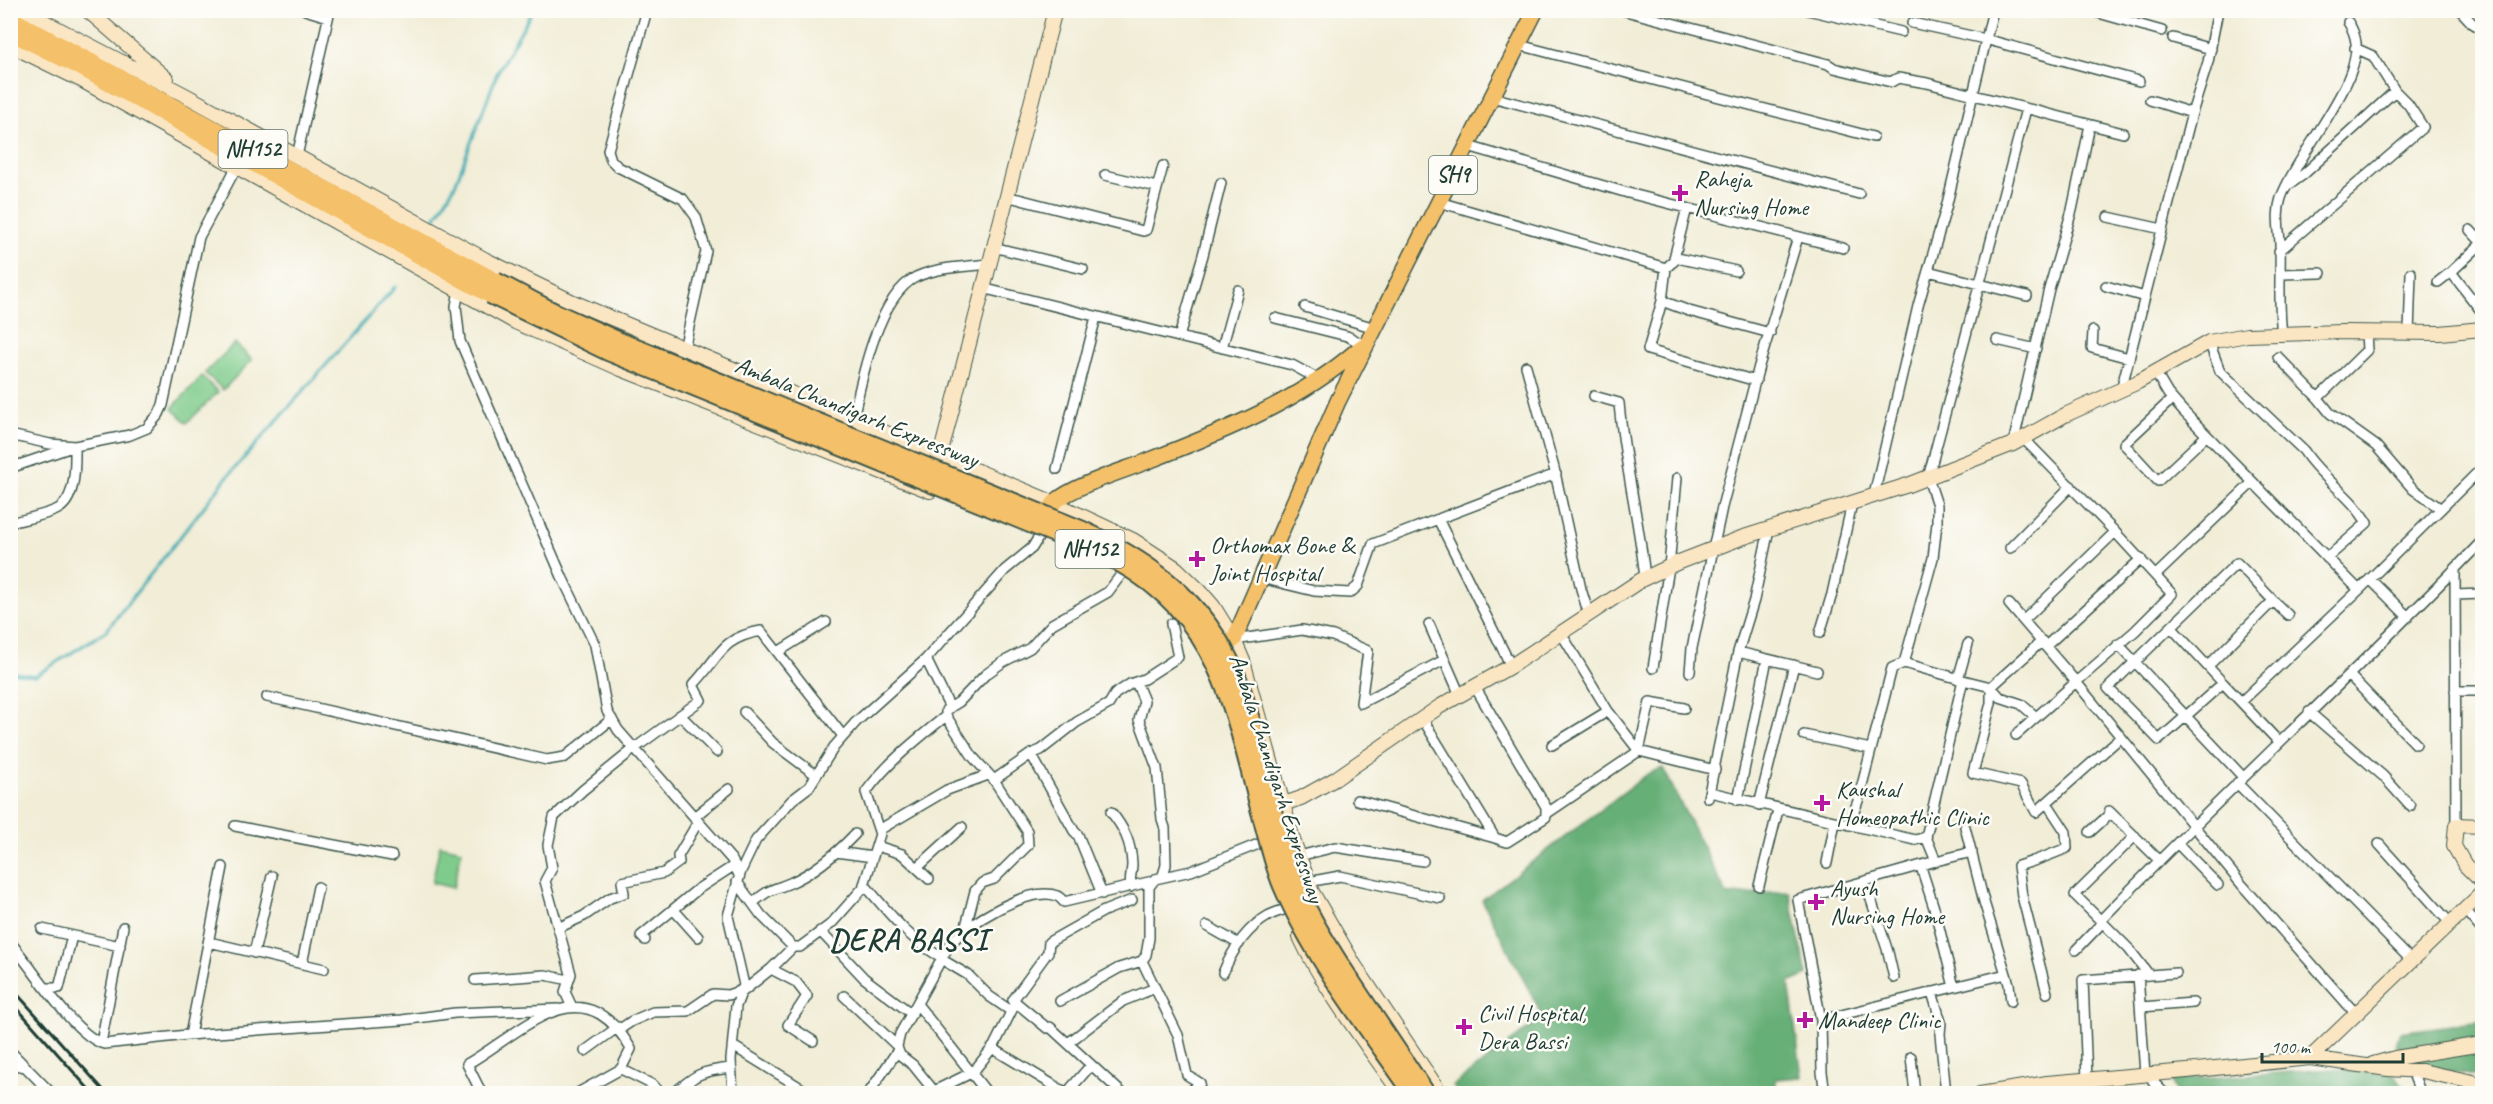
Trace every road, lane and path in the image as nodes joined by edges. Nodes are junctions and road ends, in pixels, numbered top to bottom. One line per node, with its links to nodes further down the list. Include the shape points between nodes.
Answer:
1 (22, 10): 24 (street)
2 (87, 10): 16 (street)
3 (305, 10): 13 (street)
4 (646, 10): 95 (street, via 608,150 618,168 683,199 696,217 706,251)
5 (1055, 10): 49 (street)
6 (1536, 10): 26 (main road, SH9)
7 (1622, 10): 31 (street, via 1853,73 1891,82 1898,78 1927,83)
8 (1808, 10): 21 (street)
9 (1993, 10): 23 (street)
10 (2088, 10): 19 (street)
11 (2218, 10): 28 (street)
12 (2460, 10): 18 (street)
13 (329, 14): 41 (street)
14 (10, 18): 62 (highway, Ambala Chandigarh Expressway / NH152)
15 (2348, 21): 27 (street)
16 (98, 22): 24 (street); 32 (street)
17 (1912, 23): 23 (street)
18 (2482, 29)
19 (2162, 31)
20 (10, 32): 73 (highway, Ambala Chandigarh Expressway / NH152, via 76,65)
21 (1901, 32)
22 (2173, 38): 28 (street)
23 (1985, 39): 29 (street); 31 (street)
24 (86, 44): 32 (street)
25 (10, 45): 43 (street, via 81,80)
26 (1519, 45): 33 (main road, SH9); 39 (street)
27 (2355, 48): 30 (street, via 2373,56); 46 (street, via 2353,64 2329,116)
28 (2211, 49): 36 (street)
29 (2139, 81)
30 (2395, 91): 46 (street); 59 (street, via 2423,127)
31 (1971, 95): 35 (street); 65 (street)
32 (187, 96): 41 (street)
33 (1492, 98): 40 (main road, SH9); 48 (street)
34 (2150, 100): 36 (street)
35 (2026, 109): 37 (street); 71 (street)
36 (2192, 113): 53 (street)
37 (2090, 125): 38 (street); 96 (street)
38 (2123, 133)
39 (1873, 137)
40 (1468, 146): 50 (main road, SH9); 51 (street)
41 (297, 156): 62 (street)
42 (1163, 166): 47 (street)
43 (236, 168): 73 (street); 111 (street, via 199,237 159,414 138,433)
44 (1105, 175): 47 (street)
45 (1221, 183): 90 (street)
46 (2288, 186): 59 (street, via 2277,220)
47 (1157, 188): 49 (street, via 1143,231)
48 (1859, 194)
49 (1006, 196): 57 (street)
50 (1439, 202): 61 (street); 91 (main road, SH9)
51 (1687, 208): 55 (street); 61 (street)
52 (2108, 217): 53 (street)
53 (2162, 230): 78 (street)
54 (2470, 230): 56 (street)
55 (1798, 237): 58 (street); 86 (street)
56 (2482, 243): 66 (street)
57 (993, 247): 60 (street); 63 (street)
58 (1843, 248)
59 (2279, 251): 69 (street)
60 (988, 264): 75 (street); 107 (street, via 937,269 914,278 900,289 877,330)
61 (1670, 265): 64 (street, via 1683,258); 79 (street)
62 (483, 266): 74 (highway, Ambala Chandigarh Expressway / NH152); 95 (street)
63 (1083, 269)
64 (1736, 271)
65 (1928, 271): 71 (street); 122 (street)
66 (2451, 272): 70 (street); 81 (street)
67 (2321, 273): 69 (street)
68 (2411, 273): 89 (street)
69 (2280, 274): 88 (street)
70 (2438, 282)
71 (1980, 285): 77 (street); 119 (street)
72 (2106, 285): 78 (street)
73 (460, 286): 74 (highway, Ambala Chandigarh Expressway / NH152); 123 (street, via 515,322 621,369 874,471); 200 (street, via 456,306 460,341 595,645 607,711)
74 (493, 288): 373 (highway, Ambala Chandigarh Expressway / NH152, bridge, via 616,356 1086,547 1121,563 1158,589 1197,632 1226,686 1281,884 1300,925); 374 (highway, Ambala Chandigarh Expressway / NH152, bridge, via 1083,530 1128,553 1174,584 1210,626 1238,680 1295,882 1318,928)
75 (982, 288): 82 (street); 112 (street)
76 (1238, 290): 94 (street)
77 (2027, 296)
78 (2145, 297): 98 (street)
79 (1662, 301): 86 (street); 102 (street, via 1648,350)
80 (1305, 307): 91 (street)
81 (2482, 312)
82 (1096, 316): 90 (street); 115 (street)
83 (1275, 318): 91 (street, via 1347,336)
84 (2482, 329): 89 (street)
85 (2093, 331): 98 (street, via 2092,348)
86 (1770, 333): 102 (street)
87 (2366, 333): 88 (street); 89 (street); 105 (street, via 2367,350)
88 (2282, 334): 93 (street)
89 (2409, 334)
90 (1179, 337): 94 (street)
91 (1369, 337): 101 (main road, SH9, via 1337,368); 141 (main road, SH9)
92 (1997, 339): 96 (street)
93 (2209, 342): 100 (street); 135 (street, via 2220,371 2304,451 2367,523)
94 (1222, 348): 101 (street, via 1292,365)
95 (684, 349): 107 (street)
96 (2036, 349): 110 (street, via 2016,421)
97 (2278, 357): 105 (street)
98 (2129, 358): 103 (street)
99 (1526, 366): 117 (street)
100 (2155, 372): 103 (street); 106 (street)
101 (1318, 379): 124 (main road, SH9, via 1270,408 1073,491)
102 (1756, 381): 134 (street)
103 (2121, 390): 110 (street)
104 (1594, 396): 142 (street, via 1619,403)
105 (2318, 398): 126 (street, via 2330,413 2376,446 2413,489)
106 (2172, 399): 109 (street); 109 (street, via 2124,444 2158,482)
107 (853, 419): 112 (street)
108 (10, 435): 111 (street)
109 (2207, 435): 120 (street)
110 (2018, 441): 119 (street); 121 (street)
111 (75, 446): 113 (street); 128 (street, via 75,476 70,494 59,509)
112 (940, 456): 116 (street)
113 (10, 468)
114 (2482, 468): 126 (street)
115 (1057, 469)
116 (976, 471): 123 (street); 124 (street)
117 (1556, 474): 127 (street); 149 (street)
118 (1677, 478): 137 (street)
119 (1928, 478): 122 (street); 170 (street, via 1937,506 1933,558)
120 (2253, 482): 135 (street); 140 (street)
121 (2070, 486): 130 (street); 133 (street)
122 (1874, 495): 125 (street)
123 (963, 502): 131 (street)
124 (1054, 503): 131 (main road); 159 (street, via 1133,540 1176,568 1213,606)
125 (1852, 503): 129 (street); 158 (street)
126 (2441, 509): 143 (street)
127 (1438, 519): 141 (street, via 1373,544 1358,586 1350,593 1314,591); 172 (street)
128 (10, 523)
129 (1769, 529): 134 (street); 164 (street)
130 (2115, 532): 136 (street); 152 (street)
131 (1040, 535): 139 (street); 166 (street)
132 (2482, 541): 138 (street)
133 (2010, 548)
134 (1713, 549): 137 (street); 176 (street)
135 (2327, 558): 144 (street)
136 (2141, 559): 140 (street); 161 (street)
137 (1669, 567): 142 (street); 174 (street)
138 (2456, 569): 146 (street); 151 (street)
139 (1122, 572): 167 (street, via 1168,608); 194 (street, via 1108,592 1052,624 1030,648 1003,662)
140 (2156, 574): 162 (street, via 2172,594)
141 (1261, 578): 159 (main road, SH9)
142 (1645, 578): 149 (street)
143 (2370, 579): 144 (street); 151 (street)
144 (2359, 590): 189 (street)
145 (2482, 594): 146 (street)
146 (2455, 595): 185 (street)
147 (2273, 601): 150 (street); 156 (street, via 2237,563); 173 (street)
148 (2009, 604): 152 (street)
149 (1589, 615): 157 (street)
150 (2288, 615)
151 (2408, 617): 177 (street)
152 (2024, 620): 161 (street)
153 (826, 622): 163 (street)
154 (1171, 624): 179 (street, via 1178,657)
155 (1429, 624): 168 (street)
156 (2172, 628): 169 (street); 173 (street)
157 (1561, 633): 172 (street); 192 (street)
158 (1820, 633)
159 (1234, 640): 167 (main road); 168 (street, via 1302,630 1333,636 1368,651 1361,703); 221 (street, via 1245,665)
160 (1968, 644): 178 (street)
161 (2044, 644): 180 (street); 183 (street)
162 (2118, 644): 169 (street); 180 (street)
163 (778, 652): 196 (street, via 761,631 742,634 725,644 693,685 700,700); 203 (street)
164 (1738, 652): 165 (street); 213 (street)
165 (1767, 658): 171 (street); 219 (street)
166 (926, 659): 194 (street); 203 (street)
167 (1205, 659): 227 (street, via 1222,695)
168 (1444, 660): 187 (street)
169 (2134, 661): 184 (street, via 2108,688); 197 (street)
170 (1904, 663): 178 (street); 209 (street, via 1892,668)
171 (1794, 665): 175 (street); 222 (street)
172 (1511, 666): 182 (street)
173 (2208, 666): 181 (street)
174 (1653, 668)
175 (1817, 671)
176 (1690, 672)
177 (2349, 675): 195 (street); 206 (street)
178 (1961, 680): 183 (street); 241 (street)
179 (1136, 682): 212 (street); 260 (street, via 1144,701 1139,720 1157,768 1165,828)
180 (2076, 682): 190 (street); 198 (street)
181 (2223, 683): 189 (street); 197 (street)
182 (1475, 687): 187 (street); 226 (street, via 1546,807)
183 (1991, 687): 198 (street, via 2000,697 2020,704); 220 (street, via 1991,703 1973,773 2021,784 2036,812)
184 (2111, 691): 190 (street); 197 (street, via 2159,740)
185 (2455, 691): 186 (street); 231 (street)
186 (2482, 691)
187 (1460, 695): 199 (street)
188 (267, 697): 200 (street, via 547,760 565,757)
189 (2241, 702): 205 (street)
190 (2095, 705): 204 (street)
191 (1684, 708): 210 (street, via 1650,702)
192 (1608, 711): 207 (street); 210 (street)
193 (744, 712): 214 (street, via 773,743)
194 (948, 712): 215 (street, via 973,757); 237 (street, via 866,792)
195 (2309, 712): 205 (street); 223 (street, via 2383,776)
196 (680, 715): 208 (street); 211 (street)
197 (2185, 716): 216 (street)
198 (2036, 717): 202 (street)
199 (1422, 718): 221 (street, via 1335,779); 242 (street)
200 (612, 719): 208 (street)
201 (1803, 735): 209 (street)
202 (2016, 735)
203 (843, 736): 214 (street)
204 (2121, 737): 220 (street); 236 (street)
205 (2279, 742): 216 (street)
206 (2416, 744)
207 (1552, 745)
208 (635, 748): 228 (street); 284 (street, via 554,817 548,845 552,868 545,881)
209 (1871, 749): 230 (street)
210 (1638, 751): 213 (street); 226 (street)
211 (717, 752)
212 (1031, 754): 215 (street); 273 (street, via 1078,836)
213 (1714, 770): 219 (street, via 1709,795)
214 (816, 776): 259 (street, via 756,840)
215 (991, 778): 237 (street, via 947,790); 286 (street, via 1027,831 1028,845 994,879 975,891)
216 (2240, 780): 236 (street); 301 (street)
217 (729, 789): 228 (street)
218 (1357, 800): 242 (street)
219 (1738, 800): 222 (street)
220 (2047, 803): 318 (street, via 2066,832 2067,849 2018,866)
221 (1284, 804): 227 (street); 249 (street)
222 (1759, 805): 224 (street)
223 (2410, 806)
224 (1778, 810): 229 (street); 269 (street)
225 (1111, 812): 271 (street, via 1131,845)
226 (1546, 814): 242 (street, via 1507,842)
227 (1253, 815): 243 (street)
228 (696, 820): 259 (street); 284 (street, via 678,856 680,862 664,873 622,882 624,893)
229 (1835, 822): 230 (street); 255 (street)
230 (1848, 825): 241 (street, via 1915,840)
231 (2456, 825): 233 (street); 266 (street, via 2454,846 2464,865)
232 (235, 826): 250 (street)
233 (2482, 826)
234 (962, 827): 258 (street)
235 (1965, 827): 248 (street)
236 (2195, 827): 244 (street); 330 (street)
237 (879, 830): 246 (street)
238 (2090, 832): 240 (street, via 2110,812)
239 (855, 834): 247 (street)
240 (2134, 836): 252 (street); 280 (street, via 2075,895)
241 (1926, 837): 254 (street)
242 (1495, 838)
243 (1261, 843): 260 (street, via 1191,871); 277 (street)
244 (2177, 843): 252 (street); 268 (street)
245 (2379, 844): 281 (street)
246 (877, 846): 251 (street); 258 (street, via 902,855)
247 (836, 852): 251 (street); 276 (street, via 803,876 769,889)
248 (1972, 852): 254 (street); 307 (street)
249 (1299, 855): 253 (street, via 1335,847); 265 (street)
250 (392, 856)
251 (873, 857): 267 (street)
252 (2159, 860): 280 (street)
253 (1423, 861)
254 (1936, 861): 257 (street)
255 (1827, 863)
256 (224, 867): 293 (street)
257 (1921, 867): 264 (street); 313 (street)
258 (917, 868): 262 (street)
259 (737, 874): 276 (street); 278 (street, via 698,888); 316 (street, via 728,916 744,985)
260 (1163, 875): 263 (street)
261 (272, 876): 298 (street)
262 (929, 879)
263 (1153, 881): 271 (street); 300 (street, via 1149,887 1149,938)
264 (1865, 881): 310 (street); 331 (street, via 1798,900)
265 (1308, 882): 274 (street, via 1340,876); 375 (street, via 1355,966)
266 (2482, 882)
267 (864, 884): 288 (street, via 852,903); 299 (street, via 913,938)
268 (2217, 885)
269 (1759, 886)
270 (318, 887): 302 (street)
271 (1131, 887): 273 (street)
272 (2482, 893): 279 (street)
273 (1102, 894): 286 (street, via 1064,902 1057,896 1031,895)
274 (1440, 898)
275 (1132, 900): 322 (street, via 1049,942 1048,952 1013,1000)
276 (753, 903): 296 (street)
277 (1286, 909): 294 (street, via 1269,915); 372 (street, via 1317,971)
278 (674, 910): 290 (street); 291 (street, via 641,936)
279 (2464, 910): 281 (street); 287 (street)
280 (2101, 922): 297 (street); 309 (street)
281 (2451, 924): 301 (street)
282 (1207, 926): 294 (street)
283 (123, 927): 295 (street)
284 (558, 928): 312 (street, via 571,974)
285 (42, 929): 289 (street)
286 (965, 930): 299 (street)
287 (2482, 930)
288 (820, 931): 296 (street, via 800,947); 329 (street, via 864,978)
289 (72, 936): 295 (street); 314 (street, via 59,988)
290 (698, 937)
291 (645, 940)
292 (10, 942): 314 (street)
293 (209, 942): 298 (street); 333 (street)
294 (1239, 944): 305 (street)
295 (120, 946): 335 (street)
296 (793, 947): 304 (street)
297 (2076, 950)
298 (255, 953): 302 (street)
299 (942, 958): 323 (street); 328 (street)
300 (1142, 961): 315 (street); 320 (street, via 1119,968)
301 (2412, 961): 330 (street)
302 (302, 964): 303 (street)
303 (324, 969)
304 (771, 969): 316 (street); 334 (street, via 796,982 807,996 788,1025)
305 (1223, 973)
306 (2176, 973): 309 (street)
307 (2006, 974): 313 (street); 321 (street)
308 (2138, 975): 309 (street); 326 (street); 354 (street, via 2083,980)
309 (2149, 975)
310 (1894, 978)
311 (475, 980): 312 (street, via 545,975)
312 (569, 980): 325 (street, via 565,992)
313 (1954, 987): 317 (street)
314 (47, 988): 335 (street, via 74,1022 93,1041)
315 (1155, 988): 336 (street, via 1123,1001); 356 (street, via 1178,1035 1187,1075 1200,1083)
316 (741, 992): 332 (street, via 713,994 688,1011 653,1012); 338 (street)
317 (1932, 993): 331 (street); 378 (street, via 1941,1022)
318 (2047, 993)
319 (844, 996): 339 (street)
320 (1060, 1001)
321 (2011, 1001)
322 (1016, 1002): 328 (street); 336 (street)
323 (917, 1004): 329 (street); 352 (street)
324 (2193, 1004): 326 (street)
325 (572, 1007): 327 (street); 332 (street, via 600,1014)
326 (2141, 1007): 353 (street)
327 (558, 1008): 333 (street); 363 (street, via 467,1064)
328 (1011, 1011): 340 (street)
329 (912, 1014): 339 (street)
330 (2356, 1014): 344 (street)
331 (1821, 1020): 376 (street)
332 (619, 1028): 342 (street); 350 (street, via 632,1049)
333 (190, 1035): 335 (street)
334 (813, 1041)
335 (101, 1043)
336 (1068, 1043): 346 (street)
337 (2482, 1044): 347 (street)
338 (733, 1046): 349 (street); 367 (street, via 801,1088)
339 (897, 1048): 361 (street); 368 (street)
340 (992, 1048): 352 (street); 357 (street)
341 (10, 1051): 348 (street)
342 (585, 1051)
343 (1911, 1057): 377 (street)
344 (2310, 1058): 347 (street); 353 (street)
345 (10, 1064): 348 (street)
346 (1091, 1065): 357 (street); 370 (street)
347 (2369, 1065): 351 (street)
348 (26, 1067): 362 (street)
349 (732, 1068): 365 (street, via 706,1070); 366 (street)
350 (621, 1069): 359 (street); 364 (street, via 653,1085)
351 (2412, 1071): 355 (street); 380 (street)
352 (973, 1072): 361 (street); 369 (street)
353 (2147, 1073): 354 (street); 360 (street)
354 (2087, 1079): 358 (street)
355 (2482, 1084)
356 (1199, 1090): 371 (street)
357 (1069, 1091)
358 (2006, 1091): 379 (street)
359 (582, 1092)
360 (2160, 1092)
361 (935, 1093)
362 (52, 1094)
363 (482, 1094)
364 (661, 1094)
365 (673, 1094)
366 (734, 1094)
367 (795, 1094)
368 (868, 1094)
369 (988, 1094)
370 (1123, 1094)
371 (1188, 1094)
372 (1401, 1094)
373 (1413, 1094)
374 (1427, 1094)
375 (1441, 1094)
376 (1826, 1094)
377 (1915, 1094)
378 (1946, 1094)
379 (1980, 1094)
380 (2421, 1094)

